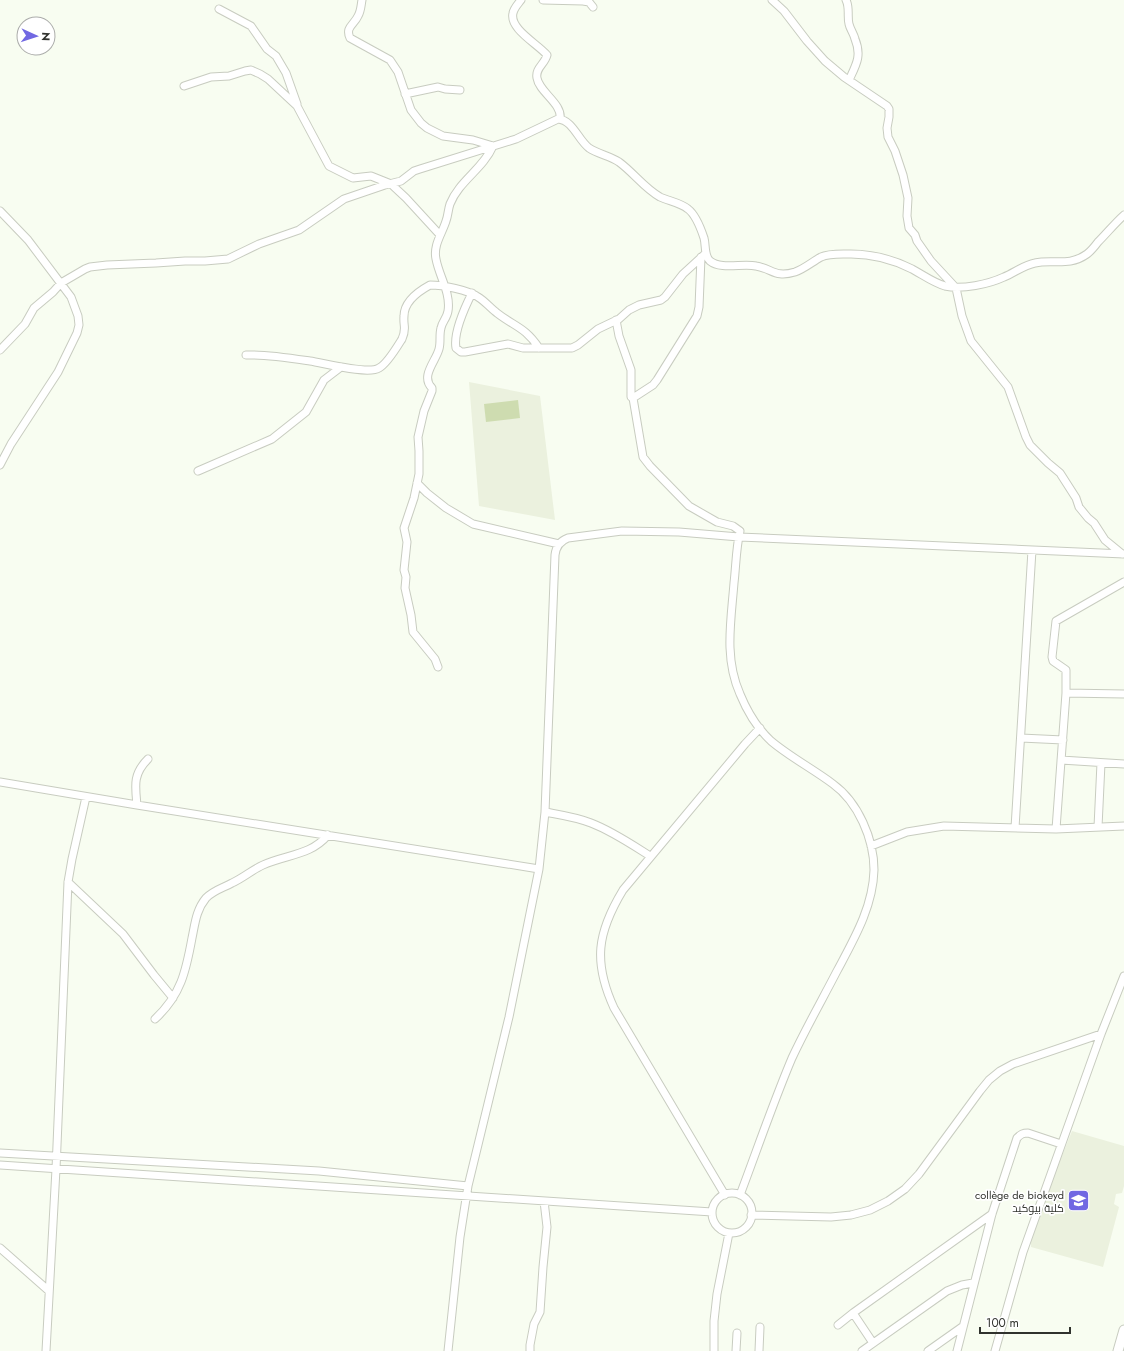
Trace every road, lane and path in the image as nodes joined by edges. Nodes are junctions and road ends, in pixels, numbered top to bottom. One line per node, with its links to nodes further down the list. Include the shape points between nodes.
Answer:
1 (362, 0): 11 (street, via 359,15 348,30 350,38 390,60 398,72)
2 (521, 0): 13 (street, via 512,17 523,34 547,55 537,71 537,80 553,100)
3 (543, 0): 6 (street, via 583,1 589,2)
4 (772, 0): 8 (street, via 784,11 812,48)
5 (846, 0): 8 (street, via 849,7 849,25 858,44 858,60)
6 (593, 7)
7 (219, 9): 12 (street, via 251,26 267,49 279,59)
8 (849, 80): 22 (street, via 889,109 888,137 903,175 908,198 909,228 931,261)
9 (184, 86): 12 (street, via 211,76 229,76 251,70 268,79)
10 (460, 90): 11 (street, via 438,87)
11 (405, 94): 14 (street, via 414,115 433,132)
12 (300, 112): 15 (street, via 328,166 353,178 371,176)
13 (560, 119): 14 (street, via 516,139); 19 (street, via 570,125 588,147 619,162 648,190 688,209 704,240)
14 (493, 146): 15 (street, via 414,171 401,181); 18 (street, via 483,162 458,189)
15 (391, 184): 18 (street); 20 (street, via 344,199 299,230 259,244 228,259 97,266 84,269)
16 (0, 211): 20 (street, via 28,240)
17 (1124, 215): 22 (street, via 1088,254 1077,259 1066,263 1038,262 1003,278)
18 (440, 235): 21 (street, via 436,246 436,259)
19 (704, 255): 22 (street, via 717,264 757,266 778,274 796,272 828,255 878,256 890,258 941,285); 24 (street, via 683,274 661,300 639,305); 29 (street, via 697,316 657,380)
20 (61, 283): 26 (street, via 34,308 25,324); 30 (street, via 75,306 79,325 77,333 58,372)
21 (445, 287): 23 (street); 28 (street, via 430,285 408,302 404,317 405,333 380,368 367,371); 32 (street, via 448,311 441,327 439,350 427,378 432,391 418,437 420,467)
22 (956, 288): 36 (street, via 962,316 972,342 1008,387 1030,445 1060,473 1079,507 1105,540)
23 (472, 293): 25 (street, via 497,313 522,328); 25 (street, via 458,328 458,350 465,352 508,344 523,348)
24 (616, 320): 25 (street, via 598,329 572,348); 29 (street, via 631,370)
25 (539, 348)
26 (0, 350)
27 (246, 355): 28 (street, via 302,360)
28 (341, 367): 31 (street, via 324,380 306,412 278,434 265,443)
29 (633, 398): 33 (street, via 643,457 689,506 717,522 733,526 740,531)
30 (0, 465)
31 (198, 471)
32 (417, 483): 34 (street, via 446,508 473,524); 38 (street, via 404,528 407,542 405,588 413,632 435,659)
33 (739, 537): 34 (street, via 622,531 568,538); 35 (street); 41 (street, via 729,636 730,656 733,676 740,694)
34 (559, 544): 51 (street, via 555,555)
35 (1032, 550): 36 (street); 42 (street)
36 (1123, 554)
37 (1124, 582): 39 (street, via 1056,622 1052,657 1053,661 1066,670)
38 (438, 667)
39 (1066, 693): 40 (street); 43 (street)
40 (1124, 694)
41 (760, 728): 57 (street, via 781,748 835,785 851,803 863,823); 58 (street)
42 (1021, 738): 43 (street); 54 (street)
43 (1063, 740): 45 (street)
44 (148, 759): 50 (street, via 137,774)
45 (1061, 760): 46 (street); 55 (street)
46 (1101, 763): 47 (street); 53 (street)
47 (1124, 764)
48 (0, 782): 49 (street)
49 (86, 796): 50 (street); 60 (street)
50 (137, 805): 56 (street)
51 (545, 812): 58 (street, via 590,822); 59 (street)
52 (1124, 826): 53 (street)
53 (1098, 827): 55 (street)
54 (1016, 828): 55 (street); 57 (street, via 925,828)
55 (1056, 828)
56 (328, 835): 59 (street); 62 (street, via 311,849 264,865 207,897 196,914 186,968)
57 (871, 846): 73 (street, via 874,868 872,891 866,912 851,946 803,1035)
58 (650, 856): 72 (street, via 612,907 603,930 601,970 614,1008)
59 (539, 869): 70 (street, via 509,1017)
60 (68, 882): 62 (street, via 123,934); 67 (street)
61 (1124, 976): 64 (street)
62 (173, 998): 63 (street)
63 (155, 1018)
64 (1101, 1034): 65 (street); 77 (street, via 1026,1059 1000,1071 980,1091 919,1174 905,1189 888,1201 870,1210 851,1215)
65 (1061, 1144): 76 (street, via 1028,1133 1020,1134); 98 (street, via 1023,1252)
66 (0, 1153): 67 (street)
67 (56, 1156): 69 (street); 70 (street, via 319,1171)
68 (0, 1165): 69 (street)
69 (56, 1169): 71 (street); 81 (street)
70 (468, 1186): 71 (street)
71 (466, 1195): 74 (street); 90 (street)
72 (725, 1195): 73 (street); 75 (street, via 715,1203)
73 (740, 1195): 77 (street, via 749,1203)
74 (544, 1201): 75 (street); 91 (street, via 547,1227 540,1312 534,1324)
75 (712, 1212): 78 (street, via 716,1226)
76 (992, 1214): 80 (street); 82 (street)
77 (751, 1215): 78 (street, via 750,1221 742,1230)
78 (729, 1233): 92 (street, via 717,1294)
79 (0, 1248): 81 (street)
80 (973, 1283): 85 (street); 88 (street, via 962,1284 947,1291)
81 (49, 1291): 89 (street)
82 (853, 1313): 83 (street); 88 (street)
83 (838, 1325)
84 (760, 1327): 94 (street)
85 (962, 1327): 96 (street); 97 (street)
86 (1124, 1330): 99 (main road)
87 (737, 1333): 93 (street)
88 (873, 1343): 95 (street)
89 (46, 1351)
90 (448, 1351)
91 (530, 1351)
92 (714, 1351)
93 (736, 1351)
94 (759, 1351)
95 (862, 1351)
96 (928, 1351)
97 (957, 1351)
98 (995, 1351)
99 (1118, 1351)

